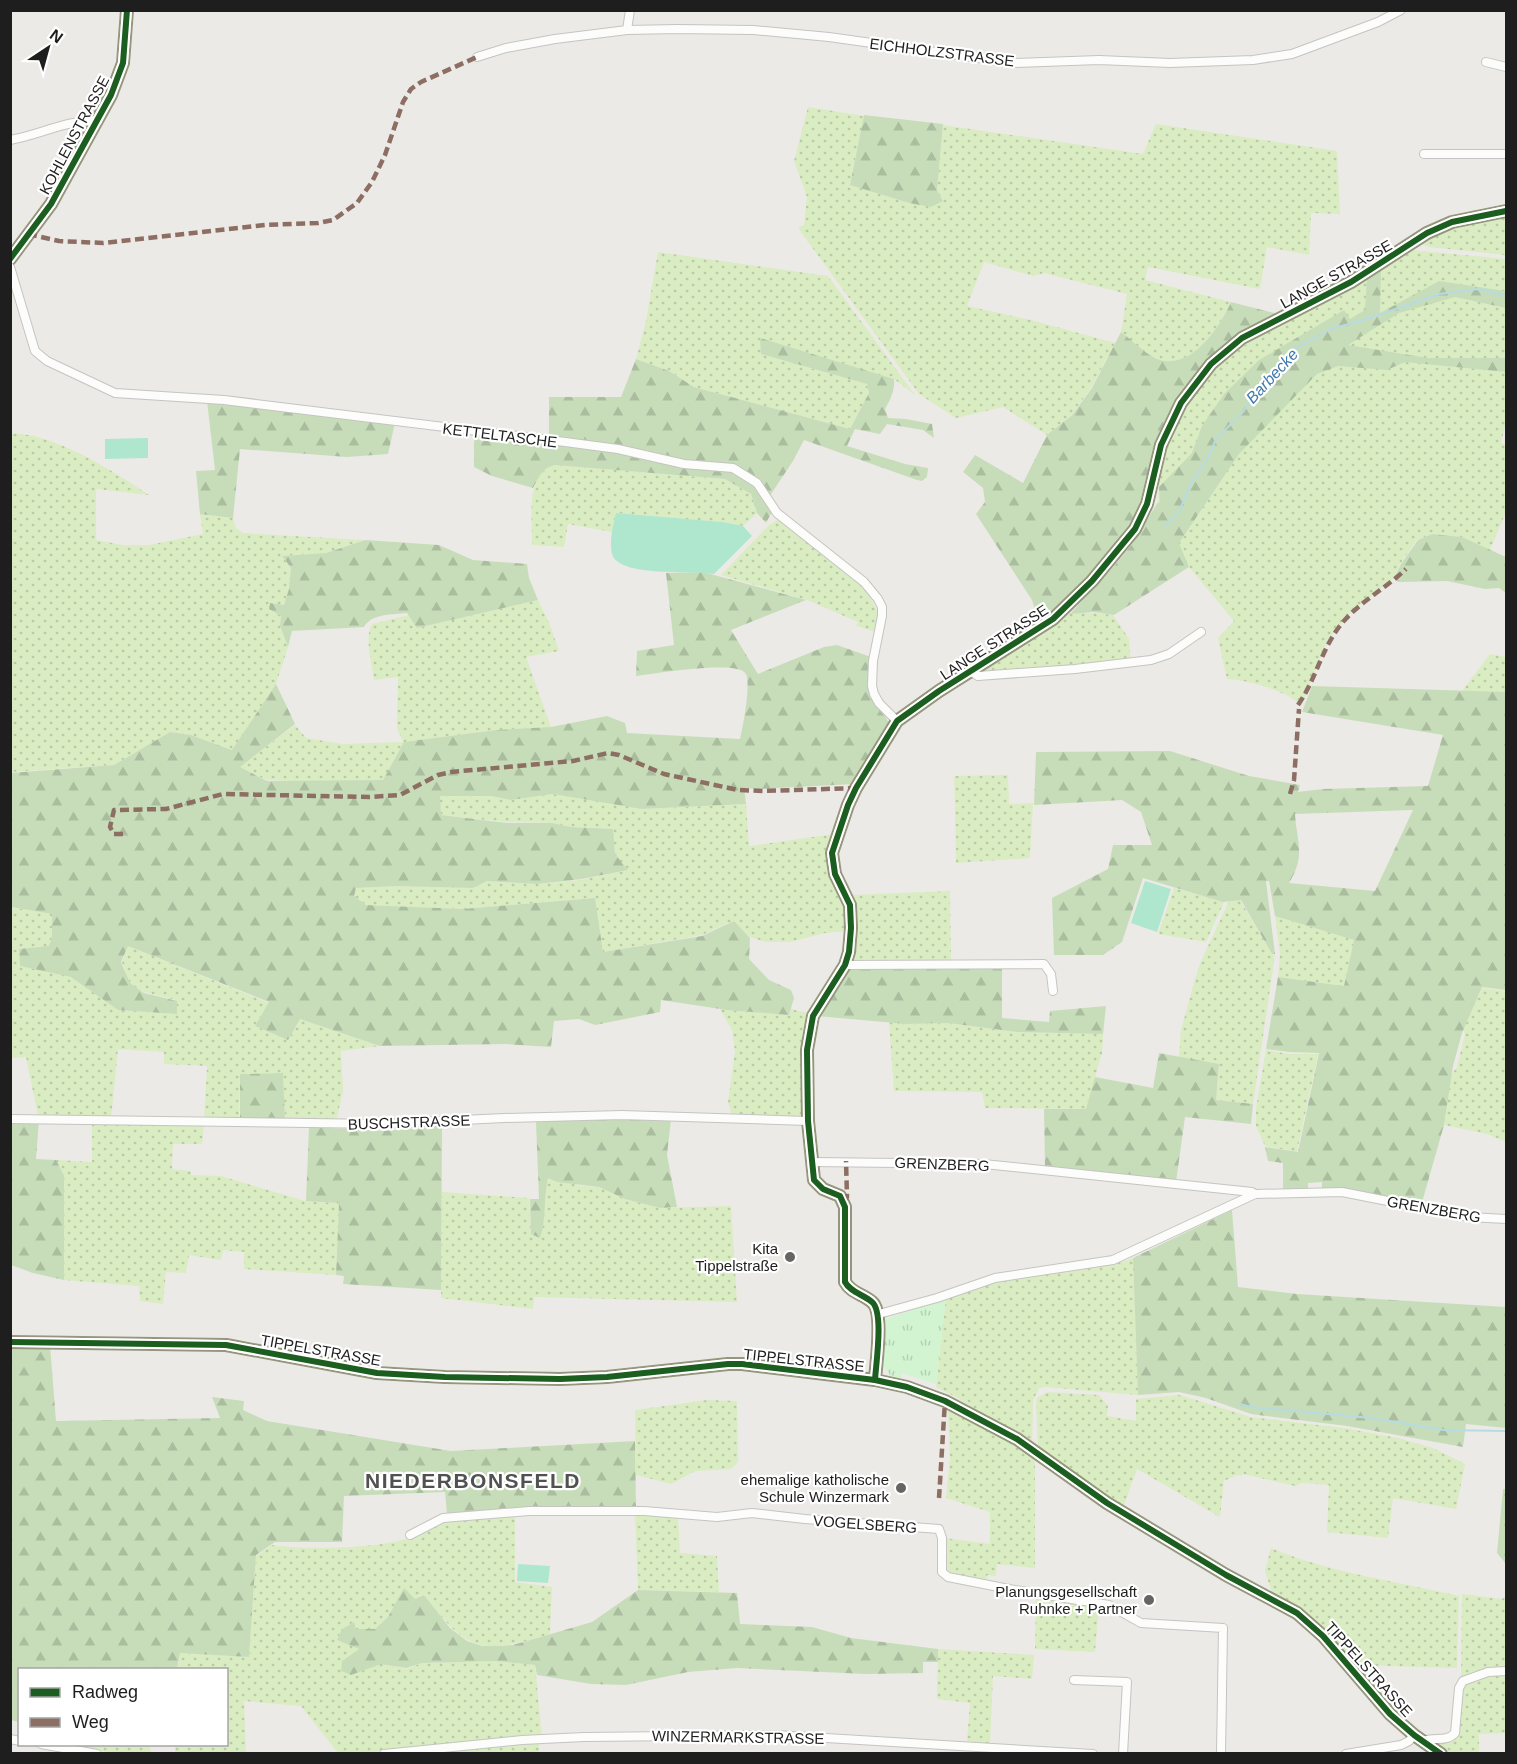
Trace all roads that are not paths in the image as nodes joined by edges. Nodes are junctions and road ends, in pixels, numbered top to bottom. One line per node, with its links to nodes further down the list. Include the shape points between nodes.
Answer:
1 (127, 10): 8 (street, KOHLENSTRASSE, via 120,73)
2 (630, 10): 4 (street)
3 (1401, 10): 4 (street, EICHHOLZSTRASSE, via 1292,54 1205,62 1014,63 753,30)
4 (627, 30): 5 (street, EICHHOLZSTRASSE, via 506,48)
5 (477, 57)
6 (1486, 62): 7 (street)
7 (1506, 67)
8 (98, 121): 9 (street, via 76,121); 13 (street, KOHLENSTRASSE, via 51,204)
9 (10, 140)
10 (1424, 154): 11 (street)
11 (1506, 154)
12 (1506, 211): 16 (street, LANGE STRASSE, via 1452,222 1427,233 1351,282 1242,338 1211,364 1186,396 1161,445 1147,504 1135,529 1059,614)
13 (10, 259)
14 (10, 267): 17 (street, KETTELTASCHE, via 35,351 47,361 109,391 224,400 535,438 618,449 684,464 733,468 757,483 777,513 864,582 878,599 882,615 872,686 879,703)
15 (1201, 632): 16 (street, LANGE STRASSE, via 1169,654 1151,660 978,676)
16 (970, 670): 17 (street, LANGE STRASSE)
17 (897, 721): 18 (street, LANGE STRASSE, via 856,788 832,853 835,874 851,913)
18 (844, 965): 19 (street, via 1044,964 1052,974); 21 (street, LANGE STRASSE, via 816,1008 810,1025)
19 (1053, 991)
20 (10, 1119): 21 (street, BUSCHSTRASSE, via 382,1124 622,1115)
21 (808, 1121): 22 (street, LANGE STRASSE)
22 (812, 1162): 23 (street, GRENZBERG, via 984,1164); 25 (street, via 816,1183 844,1202 845,1282 873,1302)
23 (1255, 1194): 24 (street, GRENZBERG, via 1342,1192 1469,1217); 25 (street, GRENZBERG, via 1113,1260 995,1278)
24 (1506, 1219)
25 (879, 1314): 27 (street)
26 (10, 1342): 27 (street, TIPPELSTRASSE, via 226,1345 377,1373 445,1377 607,1377 728,1364)
27 (875, 1380): 31 (street, TIPPELSTRASSE, via 939,1399 1017,1439 1107,1503 1226,1575 1297,1612 1323,1636 1390,1714)
28 (410, 1535): 37 (street, VOGELSBERG, via 443,1518 529,1511 644,1511 717,1517 746,1513 939,1529 942,1572 948,1577 1109,1605 1141,1623 1222,1628)
29 (1506, 1671): 31 (street, via 1465,1679 1459,1688 1455,1733 1449,1738)
30 (1074, 1680): 36 (street, via 1127,1682)
31 (1418, 1738): 38 (street, via 1401,1745); 39 (street, TIPPELSTRASSE)
32 (52, 1746): 33 (street)
33 (97, 1754)
34 (384, 1754): 35 (street, WINZERMARKSTRASSE, via 522,1740 776,1735)
35 (1093, 1754)
36 (1124, 1754)
37 (1221, 1754)
38 (1346, 1754)
39 (1441, 1754)

